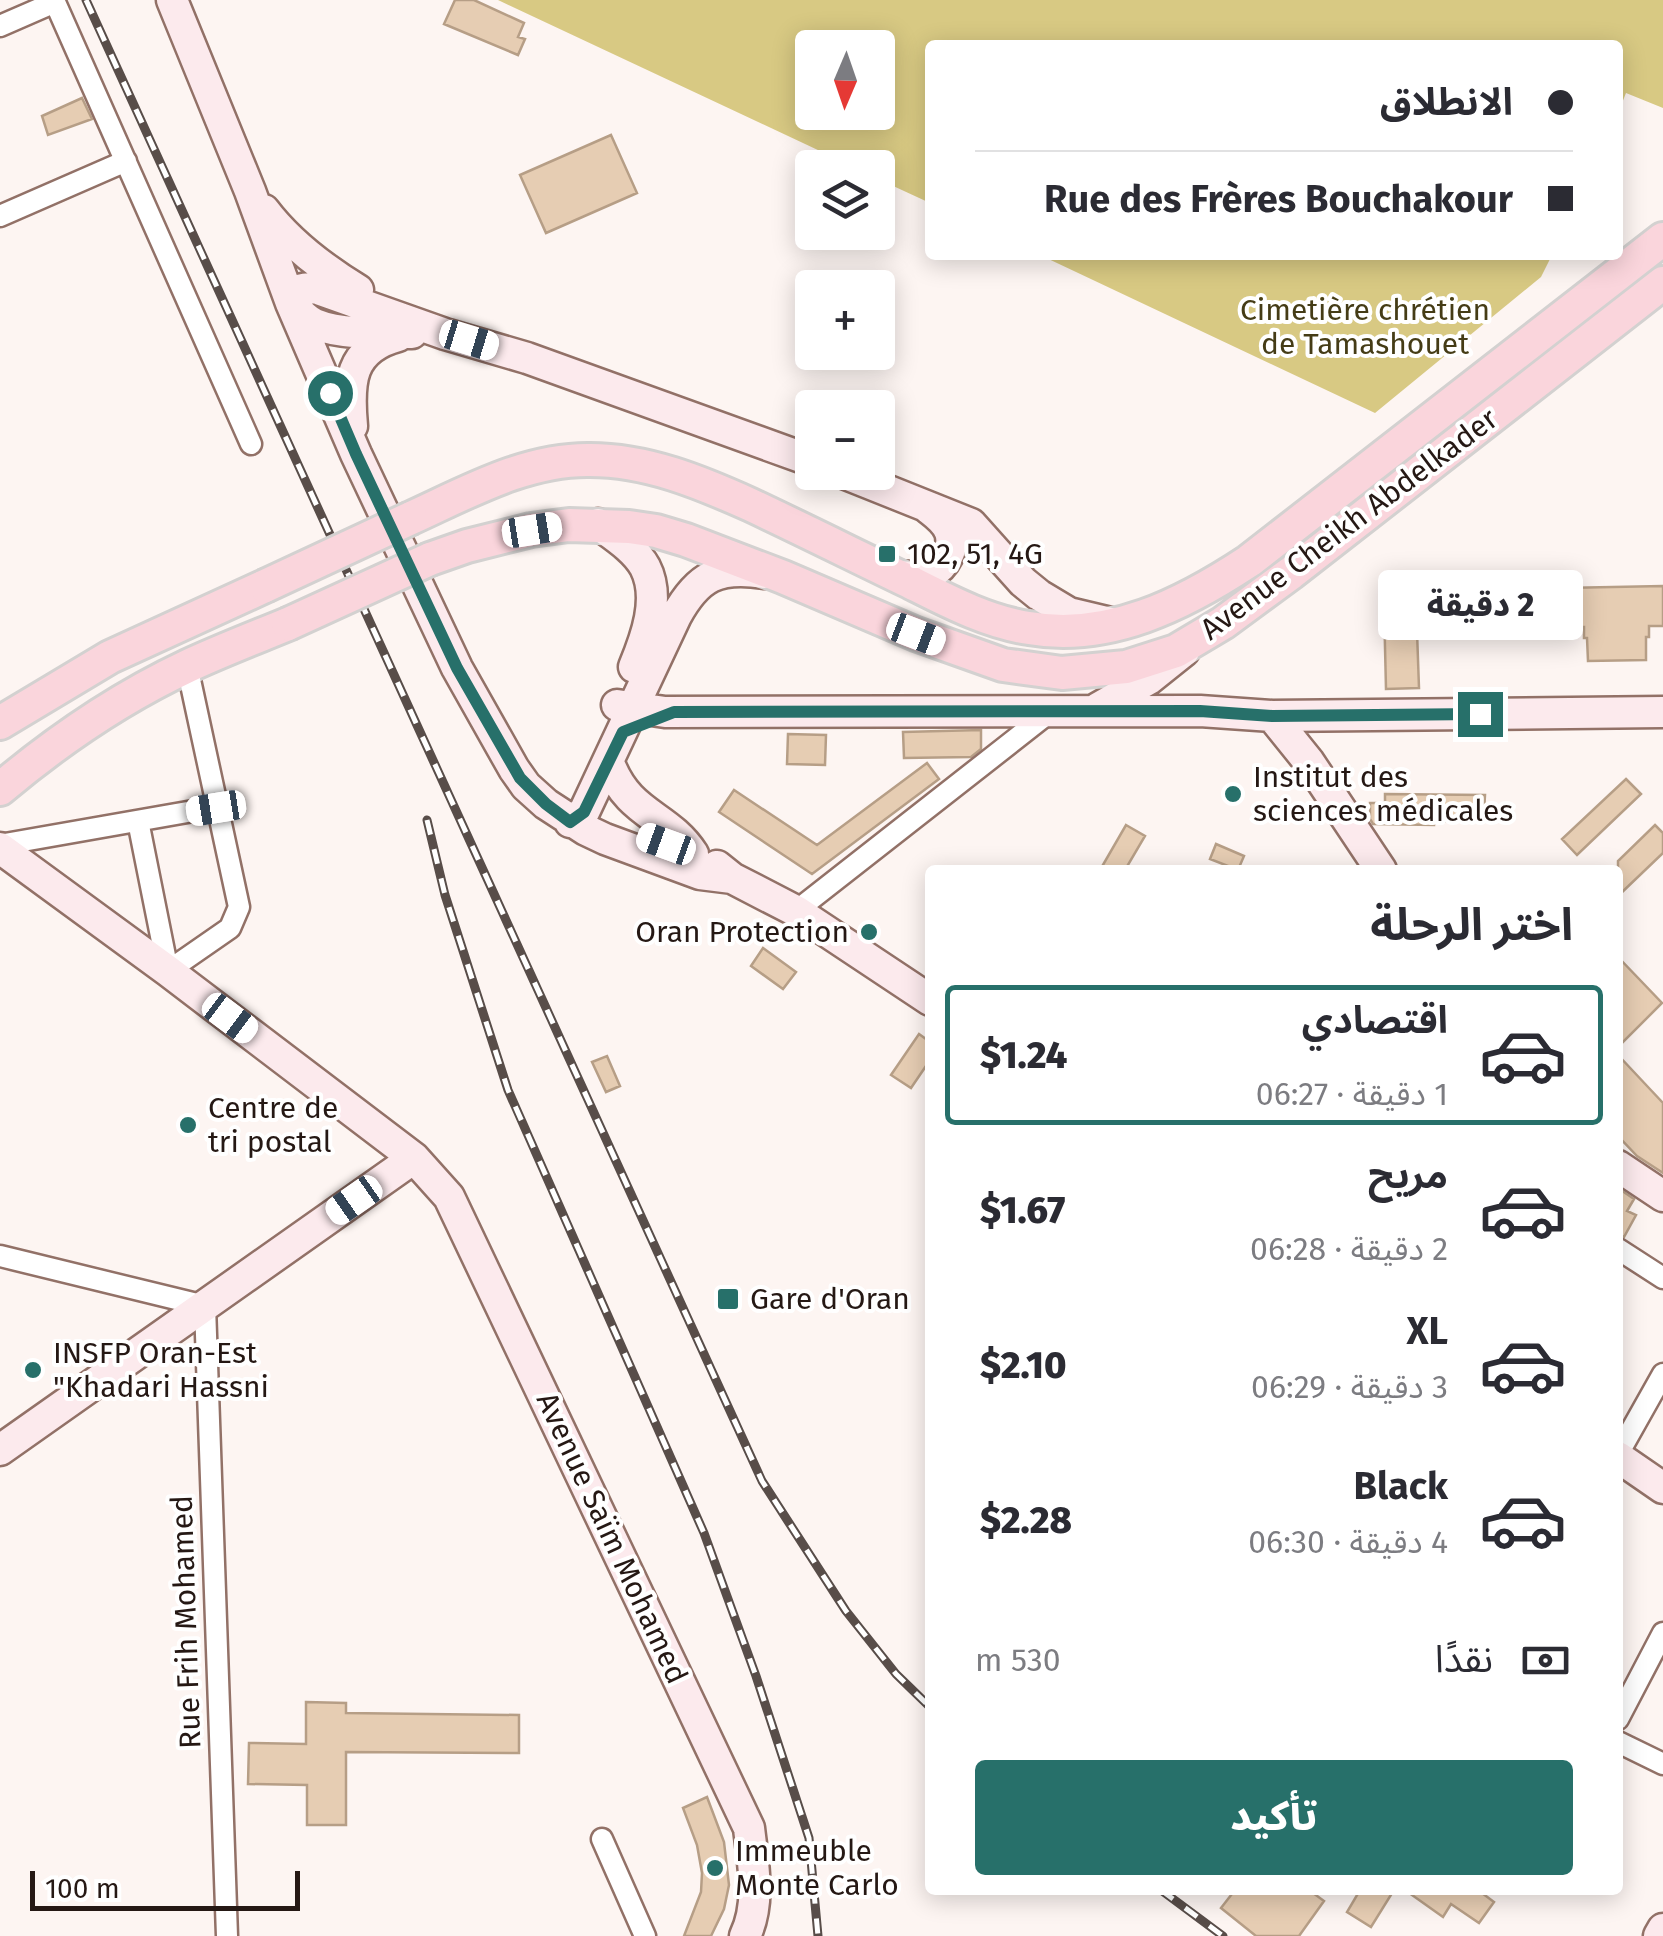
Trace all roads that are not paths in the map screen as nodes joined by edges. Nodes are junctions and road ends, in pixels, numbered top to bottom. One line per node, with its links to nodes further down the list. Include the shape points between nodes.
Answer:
1 (172, 0): 5 (street)
2 (54, 1): 3 (street); 4 (street)
3 (0, 26)
4 (126, 161): 6 (street); 12 (street)
5 (250, 190): 9 (street); 11 (street, via 319,264)
6 (0, 216)
7 (1663, 238): 20 (main road, Avenue Cheikh Abdelkader, via 1249,561 1166,608)
8 (1663, 283): 21 (main road, Avenue Cheikh Abdelkader)
9 (291, 303): 10 (street, via 328,328); 11 (street, via 298,290 318,288); 13 (street)
10 (412, 333): 11 (street); 13 (street, via 377,344 356,364 350,399)
11 (445, 334): 14 (street)
12 (251, 444)
13 (356, 454): 35 (street, via 457,668 508,758)
14 (795, 455)
15 (886, 490): 16 (street)
16 (926, 506): 19 (street, via 950,532 946,558 929,575); 20 (street, via 971,524 1023,582 1054,605)
17 (598, 524): 18 (main road, Avenue Cheikh Abdelkader, via 656,531); 22 (main road, Avenue Cheikh Abdelkader, bridge, via 506,536 430,560); 27 (street, via 638,558 650,582 649,622)
18 (784, 576): 21 (main road, Avenue Cheikh Abdelkader, via 968,654 1034,671 1126,667); 27 (street, via 734,571 706,578 684,603)
19 (898, 576): 20 (main road, Avenue Cheikh Abdelkader, via 1028,628); 30 (main road, Avenue Cheikh Abdelkader, bridge, via 714,488 666,472 628,463 553,462 477,488 110,657)
20 (1118, 624)
21 (1196, 641): 23 (street, via 1149,679); 24 (street, via 1180,664 1178,681 1182,698)
22 (187, 666): 33 (main road, Avenue Cheikh Abdelkader, via 91,720); 34 (street)
23 (1090, 711): 24 (street); 25 (street)
24 (1200, 711): 28 (street)
25 (1050, 712): 27 (street); 41 (street)
26 (1663, 712): 29 (street)
27 (624, 715): 32 (street); 35 (street)
28 (1272, 716): 29 (street); 31 (street)
29 (1312, 716): 31 (street)
30 (0, 723)
31 (1308, 762): 39 (street)
32 (608, 764): 35 (street); 38 (street, via 628,798)
33 (0, 789)
34 (216, 808): 36 (street); 42 (street, via 239,907 230,928)
35 (575, 813): 38 (street); 40 (street, via 605,840)
36 (138, 821): 37 (street); 42 (street)
37 (0, 847): 42 (street, Avenue Saïm Mohamed)
38 (693, 854): 40 (street)
39 (1377, 865)
40 (732, 878): 41 (street)
41 (796, 911): 43 (street)
42 (168, 971): 44 (street, Avenue Saïm Mohamed)
43 (925, 997)
44 (414, 1158): 50 (street); 64 (street, Avenue Saïm Mohamed, via 450,1197 750,1828 755,1878)
45 (1623, 1169): 46 (street)
46 (1663, 1196)
47 (1623, 1251): 49 (street)
48 (0, 1256): 50 (street)
49 (1663, 1278)
50 (205, 1306): 53 (street); 62 (street, Rue Frih Mohamed)
51 (1663, 1374): 52 (street)
52 (1623, 1447)
53 (0, 1450)
54 (1623, 1460): 55 (street)
55 (1663, 1488)
56 (1663, 1632): 57 (street)
57 (1623, 1709)
58 (1623, 1744): 59 (street)
59 (1663, 1764)
60 (602, 1839): 63 (street)
61 (1663, 1929): 65 (street)
62 (227, 1936)
63 (645, 1936)
64 (745, 1936)
65 (1659, 1936)

